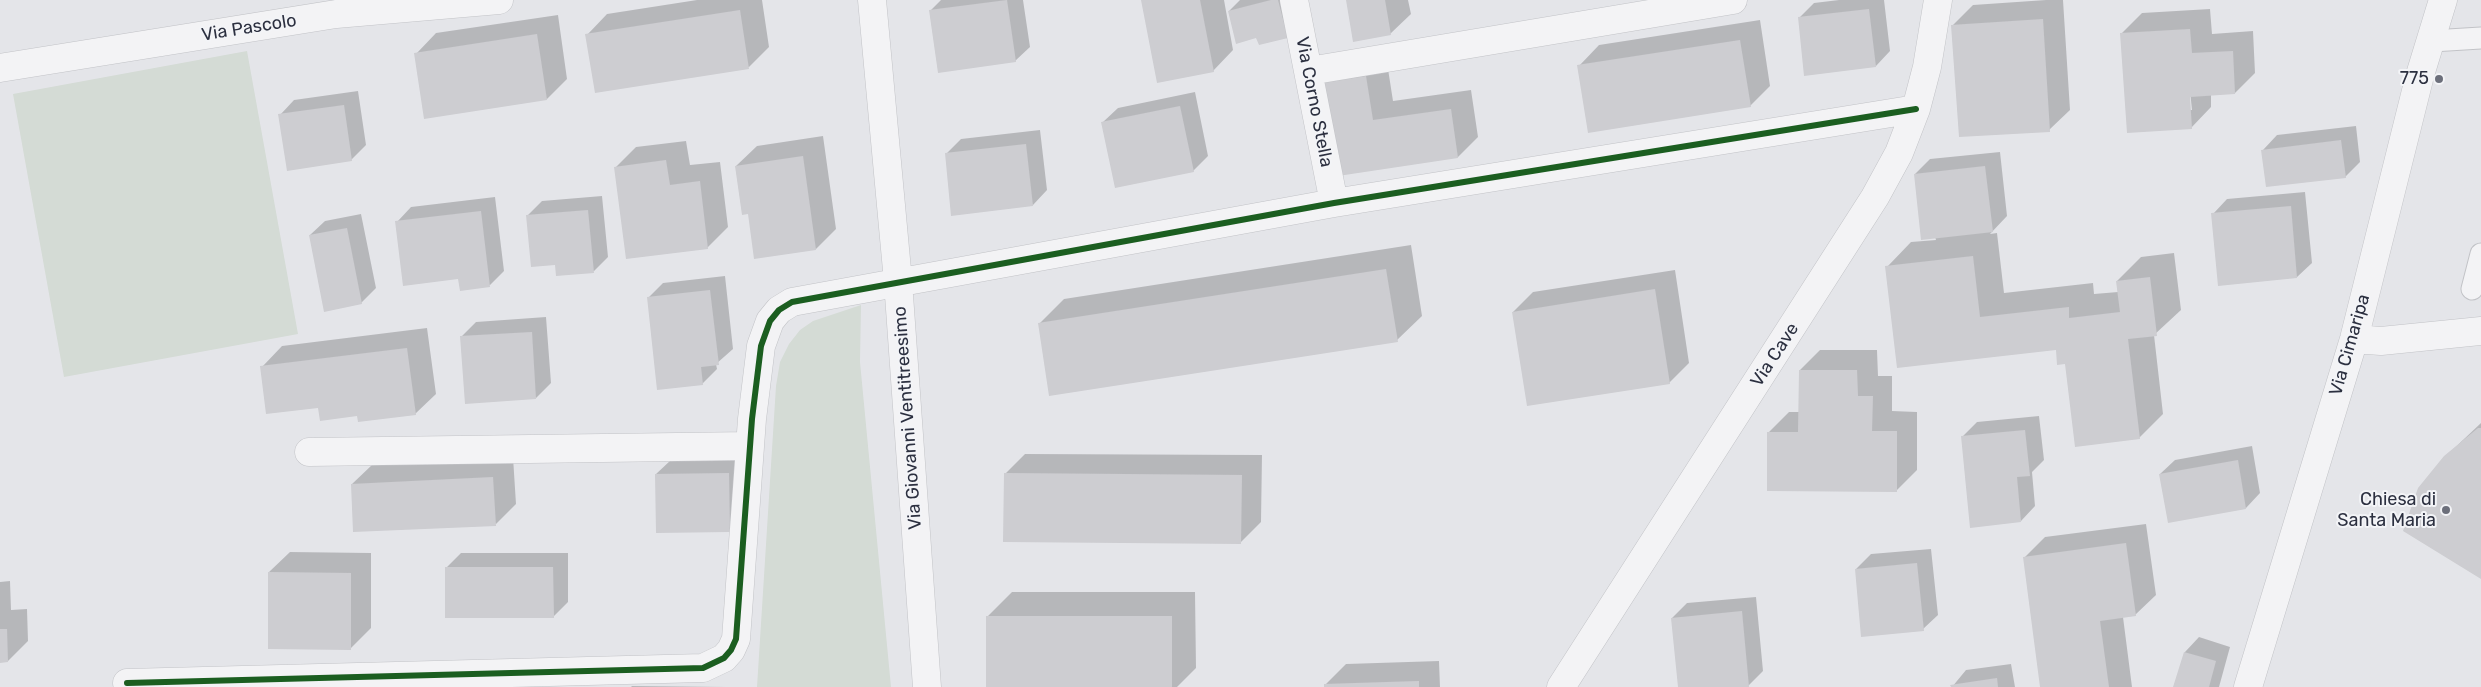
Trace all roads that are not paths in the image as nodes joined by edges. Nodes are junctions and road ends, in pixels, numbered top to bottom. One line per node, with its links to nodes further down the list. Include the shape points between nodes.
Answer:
1 (499, 0): 9 (street, Via Pascolo, via 336,14)
2 (872, 0): 14 (street, Via Giovanni Ventitreesimo)
3 (1294, 0): 10 (street, Via Corno Stella)
4 (1733, 0): 10 (street)
5 (1938, 0): 11 (street, Via Cave)
6 (2443, 0): 8 (street, Via Cimaripa)
7 (2481, 38): 8 (lane)
8 (2432, 41): 17 (street, Via Cimaripa, via 2420,75)
9 (0, 68)
10 (1309, 71): 12 (street, Via Corno Stella)
11 (1916, 109): 12 (street); 22 (street, Via Cave, via 1899,153 1857,228)
12 (1334, 204): 14 (street)
13 (2481, 254): 15 (lane)
14 (898, 281): 18 (street, via 800,299 779,310 770,321 762,346); 21 (street, Via Giovanni Ventitreesimo)
15 (2472, 289)
16 (2481, 332): 17 (street, via 2381,341)
17 (2354, 339): 23 (street, Via Cimaripa)
18 (750, 446): 19 (street); 20 (street, via 736,639 731,650 715,664 694,669)
19 (309, 452)
20 (127, 683)
21 (927, 687)
22 (1561, 687)
23 (2248, 687)

